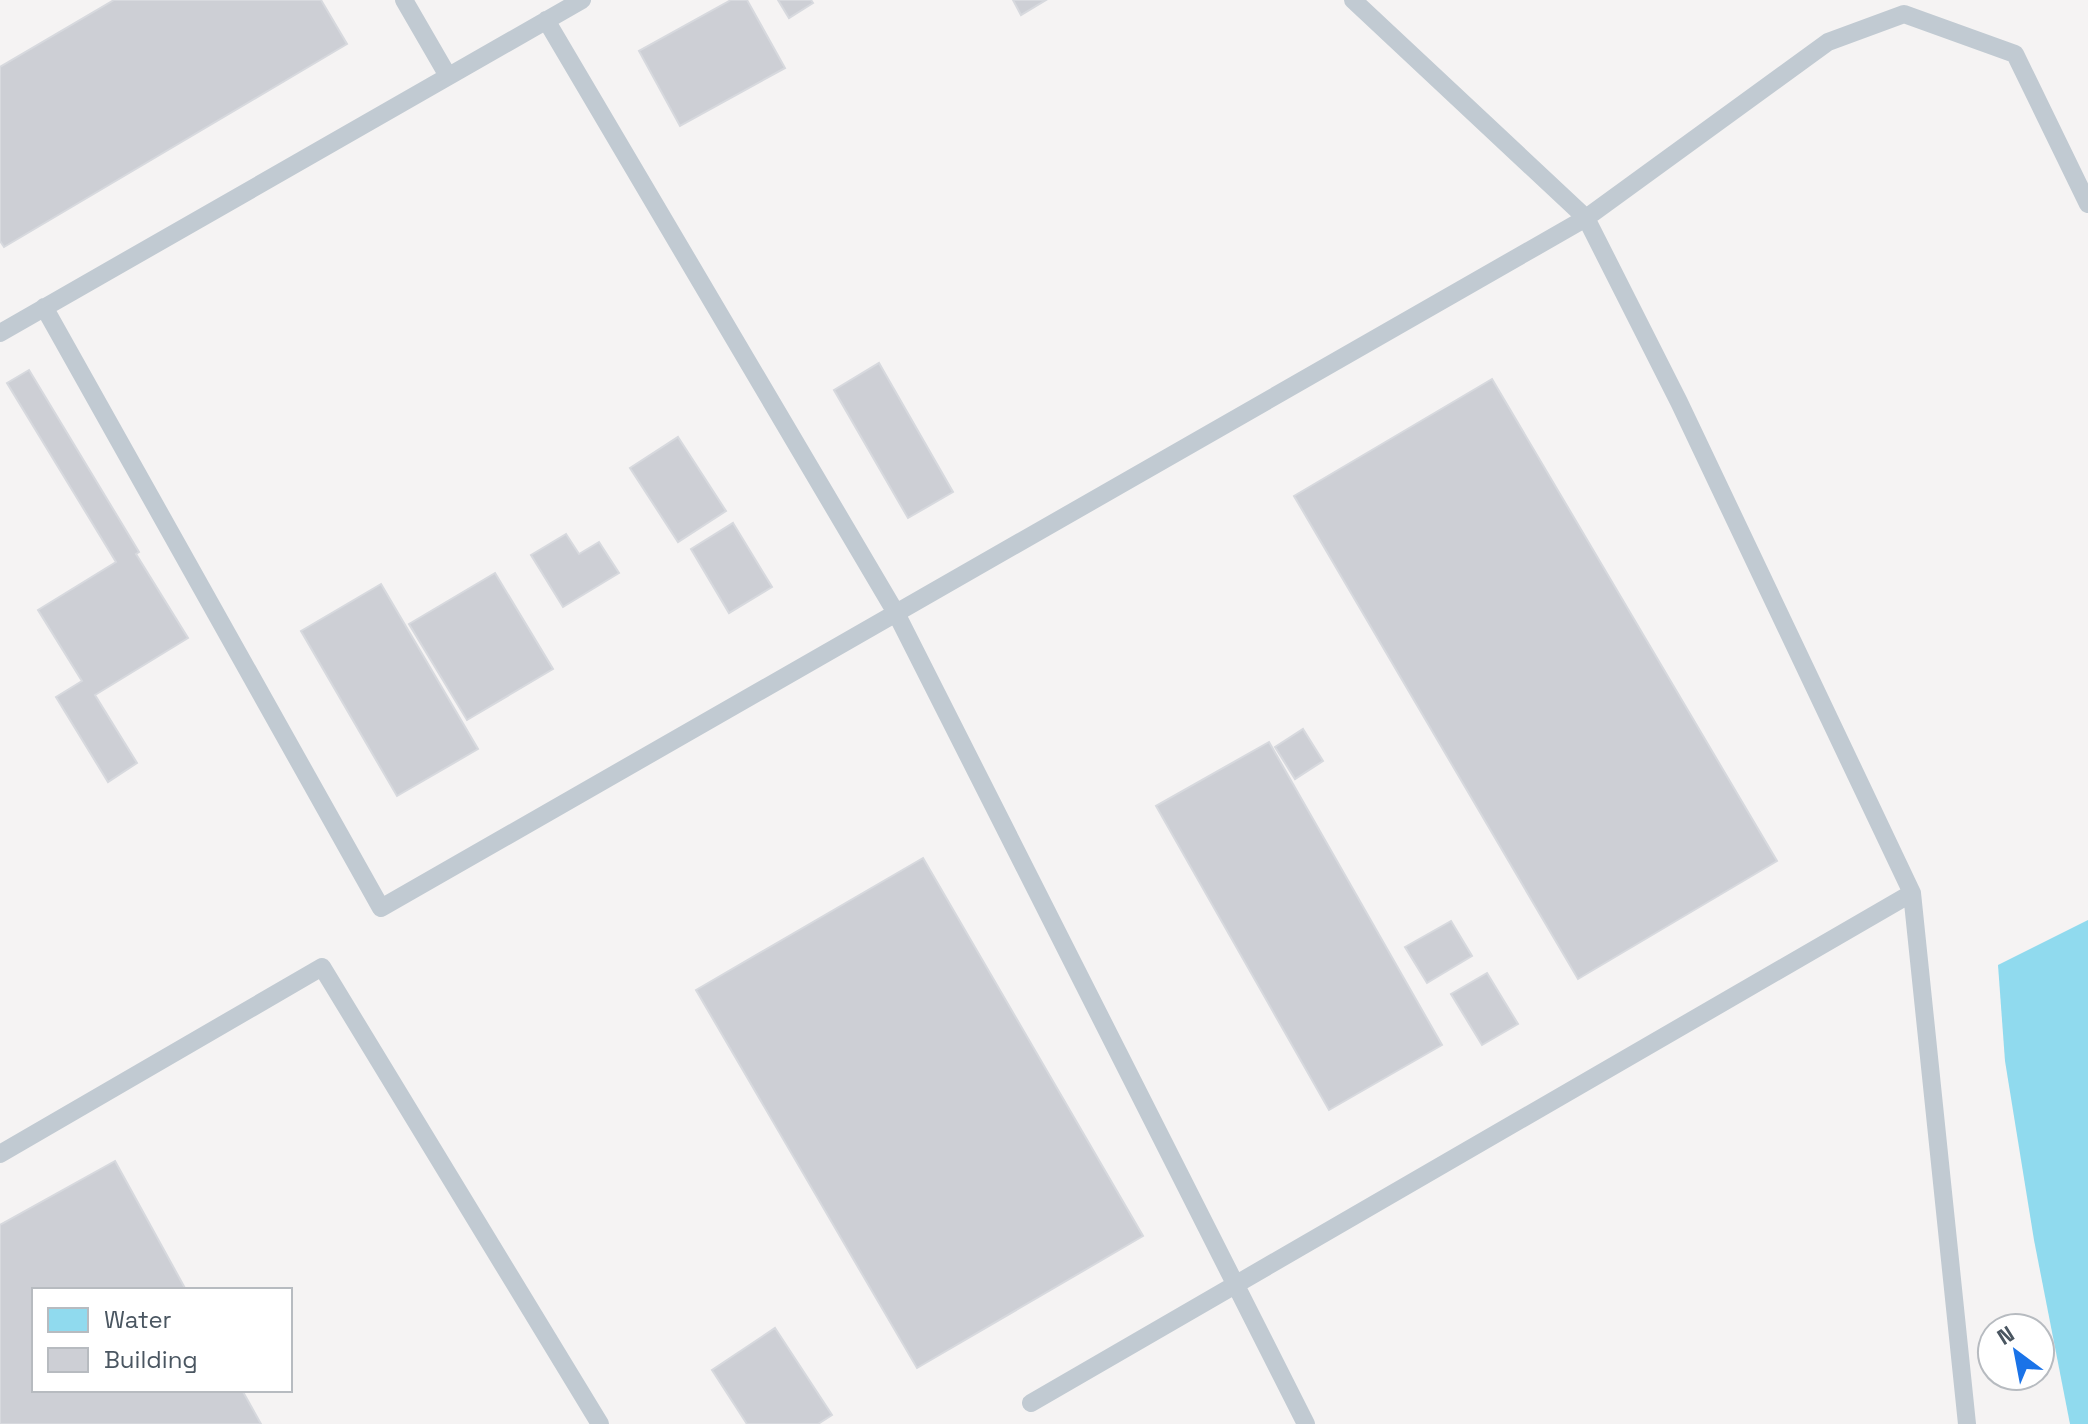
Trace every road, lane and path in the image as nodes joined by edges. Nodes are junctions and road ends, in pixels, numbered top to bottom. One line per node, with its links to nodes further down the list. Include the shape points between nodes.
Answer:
1 (404, 0): 5 (lane)
2 (582, 0): 4 (lane)
3 (1353, 0): 7 (lane)
4 (546, 20): 5 (lane); 10 (lane)
5 (448, 76): 8 (lane)
6 (2088, 204): 7 (lane, via 2015,54 1904,14 1828,42)
7 (1586, 218): 10 (lane); 11 (lane)
8 (44, 307): 9 (lane); 10 (lane, via 381,908)
9 (0, 333)
10 (896, 613): 13 (lane)
11 (1912, 893): 13 (lane); 17 (lane)
12 (0, 1154): 15 (lane, via 322,967)
13 (1233, 1285): 14 (lane); 16 (lane)
14 (1031, 1403)
15 (600, 1424)
16 (1306, 1424)
17 (1967, 1424)

